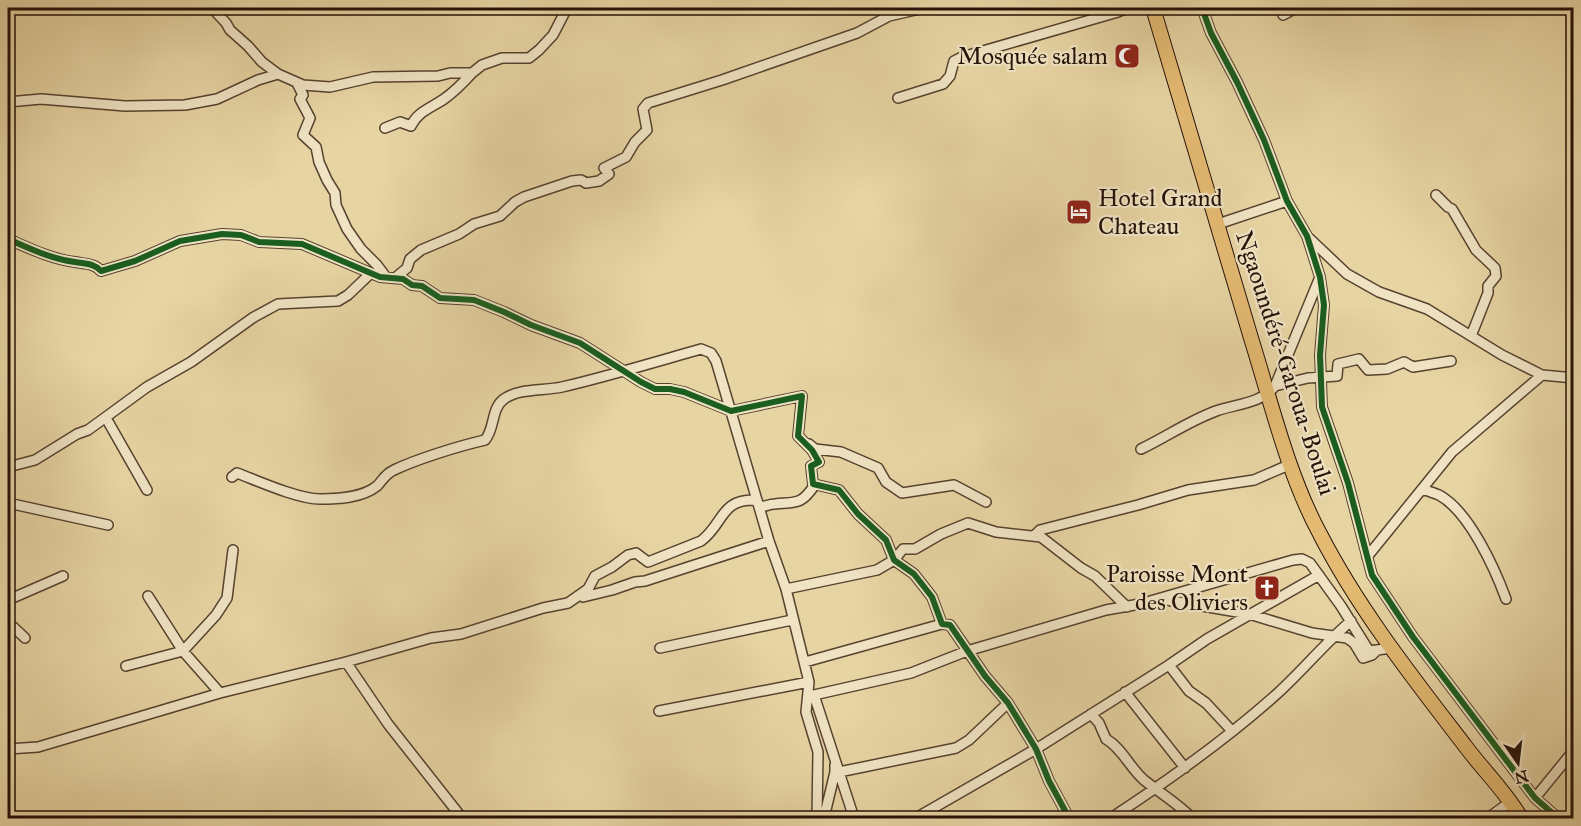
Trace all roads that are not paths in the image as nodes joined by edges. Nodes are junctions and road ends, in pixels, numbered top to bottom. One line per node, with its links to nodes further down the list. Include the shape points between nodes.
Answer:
1 (212, 8): 10 (street)
2 (567, 8): 9 (street, via 553,35 529,58 502,58)
3 (924, 8): 22 (street, via 889,16 857,33 648,103 643,109 647,130 626,157 604,168 607,176 592,182 572,181 515,202 500,216 421,250 410,259 407,268)
4 (1127, 8): 12 (street, via 962,57 954,61 943,84)
5 (1153, 8): 17 (highway, Ngaoundéré-Garoua-Boulai)
6 (1202, 8): 16 (street)
7 (1296, 8): 8 (street)
8 (1283, 15)
9 (472, 73): 11 (street, via 373,77 330,87); 14 (street, via 415,118 411,126 400,122)
10 (278, 74): 11 (street); 13 (street, via 217,99 185,105 124,106 41,99)
11 (297, 83): 22 (street, via 310,118 303,135 316,147 347,229)
12 (898, 98)
13 (8, 102)
14 (385, 128)
15 (1436, 195): 23 (street, via 1452,209 1476,250 1495,268 1496,276 1488,286)
16 (1287, 201): 17 (street); 18 (street)
17 (1218, 224): 29 (highway, Ngaoundéré-Garoua-Boulai)
18 (1307, 236): 21 (street); 23 (street, via 1354,279 1427,309)
19 (8, 239): 20 (street, via 104,271 180,241 241,235 259,242 302,244)
20 (370, 273): 22 (street); 31 (street, via 338,300 278,304 254,317)
21 (1320, 277): 27 (street, via 1324,305); 29 (street)
22 (390, 278): 25 (street, via 422,286 440,298 474,300 580,343)
23 (1471, 336): 26 (street)
24 (1451, 361): 27 (street, via 1413,367 1404,362 1387,369 1368,370 1359,359 1338,364 1337,376)
25 (625, 371): 30 (street, via 655,388 684,392); 30 (street, via 701,349 711,353 716,361); 36 (street, via 503,399 485,440 409,464 383,477 378,485 346,498 306,497 237,473)
26 (1542, 375): 28 (street); 38 (street, via 1452,452)
27 (1322, 378): 29 (street, via 1308,378); 47 (street, via 1322,407 1348,483)
28 (1574, 378)
29 (1271, 390): 33 (street, via 1179,428); 34 (highway, Ngaoundéré-Garoua-Boulai)
30 (731, 411): 32 (street, via 802,396 798,436); 42 (street)
31 (105, 418): 35 (street, via 35,460); 39 (street)
32 (802, 439): 37 (street, via 819,462 811,466); 40 (street, via 815,449 841,452 878,468 886,482 902,494 954,485)
33 (1141, 449)
34 (1291, 464): 44 (street, via 1254,480 1188,490 1040,530); 66 (highway, Ngaoundéré-Garoua-Boulai, via 1319,534)
35 (8, 467)
36 (232, 477)
37 (813, 484): 42 (street, via 797,503); 48 (street, via 839,490 886,540)
38 (1422, 489): 47 (street); 55 (street, via 1440,496 1458,510 1492,562)
39 (147, 490)
40 (986, 502)
41 (8, 503): 43 (street)
42 (761, 507): 45 (street); 53 (street, via 754,500 735,502 708,536 663,557 648,562 636,553 628,555 594,576)
43 (108, 525)
44 (1034, 536): 48 (street, via 996,532 968,523 915,549 903,549); 57 (street, via 1047,540 1095,576)
45 (769, 541): 51 (street); 53 (street)
46 (233, 550): 67 (street, via 227,598)
47 (1367, 557): 88 (street, via 1372,575 1401,620)
48 (894, 560): 51 (street, via 877,570); 62 (street, via 914,574 932,597)
49 (1319, 575): 54 (street, via 1310,563 1293,560); 58 (street); 60 (street)
50 (63, 576): 56 (street)
51 (786, 589): 59 (street)
52 (148, 596): 67 (street)
53 (578, 598): 70 (street, via 461,634 431,638)
54 (1160, 598): 57 (street); 58 (street)
55 (1506, 599)
56 (8, 600)
57 (1127, 607): 68 (street)
58 (1249, 614): 63 (street, via 1312,633); 72 (street)
59 (792, 620): 65 (street); 71 (street)
60 (1351, 621): 63 (street); 69 (street, via 1369,651)
61 (8, 622): 64 (street)
62 (942, 624): 68 (street, via 950,625); 71 (street)
63 (1334, 635): 69 (street, via 1354,643 1363,658); 80 (street, via 1316,657)
64 (25, 638)
65 (660, 648)
66 (1392, 648): 69 (street); 89 (highway, Ngaoundéré-Garoua-Boulai)
67 (183, 651): 73 (street); 76 (street)
68 (967, 651): 77 (street); 84 (street, via 911,673 813,695)
69 (1376, 651)
70 (346, 662): 76 (street); 90 (street, via 388,724)
71 (804, 662): 74 (street)
72 (1169, 665): 75 (street); 80 (street, via 1189,691)
73 (126, 666)
74 (809, 682): 78 (street); 91 (street, via 806,712 818,752)
75 (1125, 692): 79 (street); 85 (street)
76 (220, 693): 81 (street, via 38,747)
77 (1008, 703): 82 (street); 86 (street, via 956,748)
78 (659, 711)
79 (1091, 714): 82 (street); 87 (street, via 1106,739 1115,744 1142,779)
80 (1233, 731): 85 (street)
81 (8, 749)
82 (1036, 749): 94 (street); 95 (street)
83 (1574, 750): 88 (street)
84 (834, 759): 86 (street); 92 (street, via 835,772)
85 (1185, 768): 87 (street)
86 (839, 772): 93 (street)
87 (1155, 787): 96 (street); 97 (street)
88 (1534, 798): 100 (street)
89 (1512, 804): 98 (street); 99 (highway, Ngaoundéré-Garoua-Boulai)
90 (462, 819)
91 (817, 819)
92 (824, 819)
93 (854, 819)
94 (916, 819)
95 (1069, 819)
96 (1111, 819)
97 (1192, 819)
98 (1488, 819)
99 (1521, 819)
100 (1558, 819)

